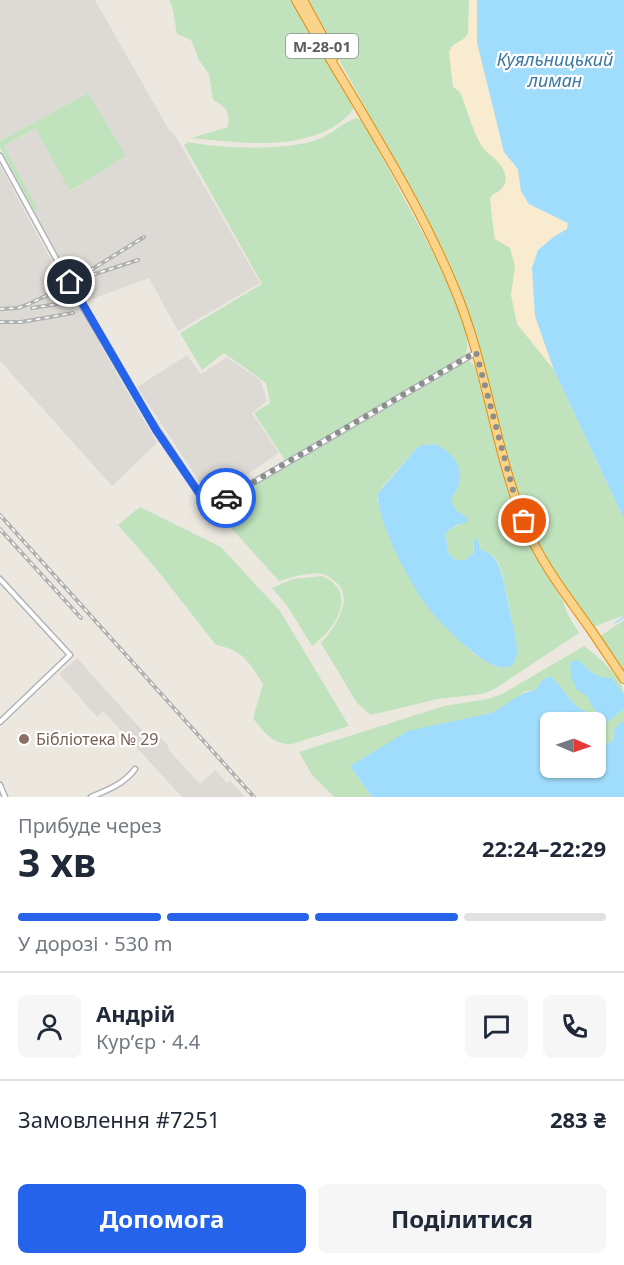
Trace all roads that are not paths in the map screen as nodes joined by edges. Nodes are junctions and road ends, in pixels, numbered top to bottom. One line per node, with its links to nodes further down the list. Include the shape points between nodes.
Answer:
1 (296, 0): 3 (highway, М-28-01)
2 (303, 0): 3 (highway, М-28-01)
3 (350, 90): 5 (highway, М-28-01, via 440,256)
4 (0, 156): 5 (street, via 156,430 209,503 220,502)
5 (476, 352): 7 (highway, М-28-01, via 513,490 530,536)
6 (0, 580): 8 (street, via 70,654)
7 (624, 679)
8 (0, 722)
9 (135, 769): 12 (street, via 117,786)
10 (0, 785): 11 (street)
11 (5, 797)
12 (91, 797)

